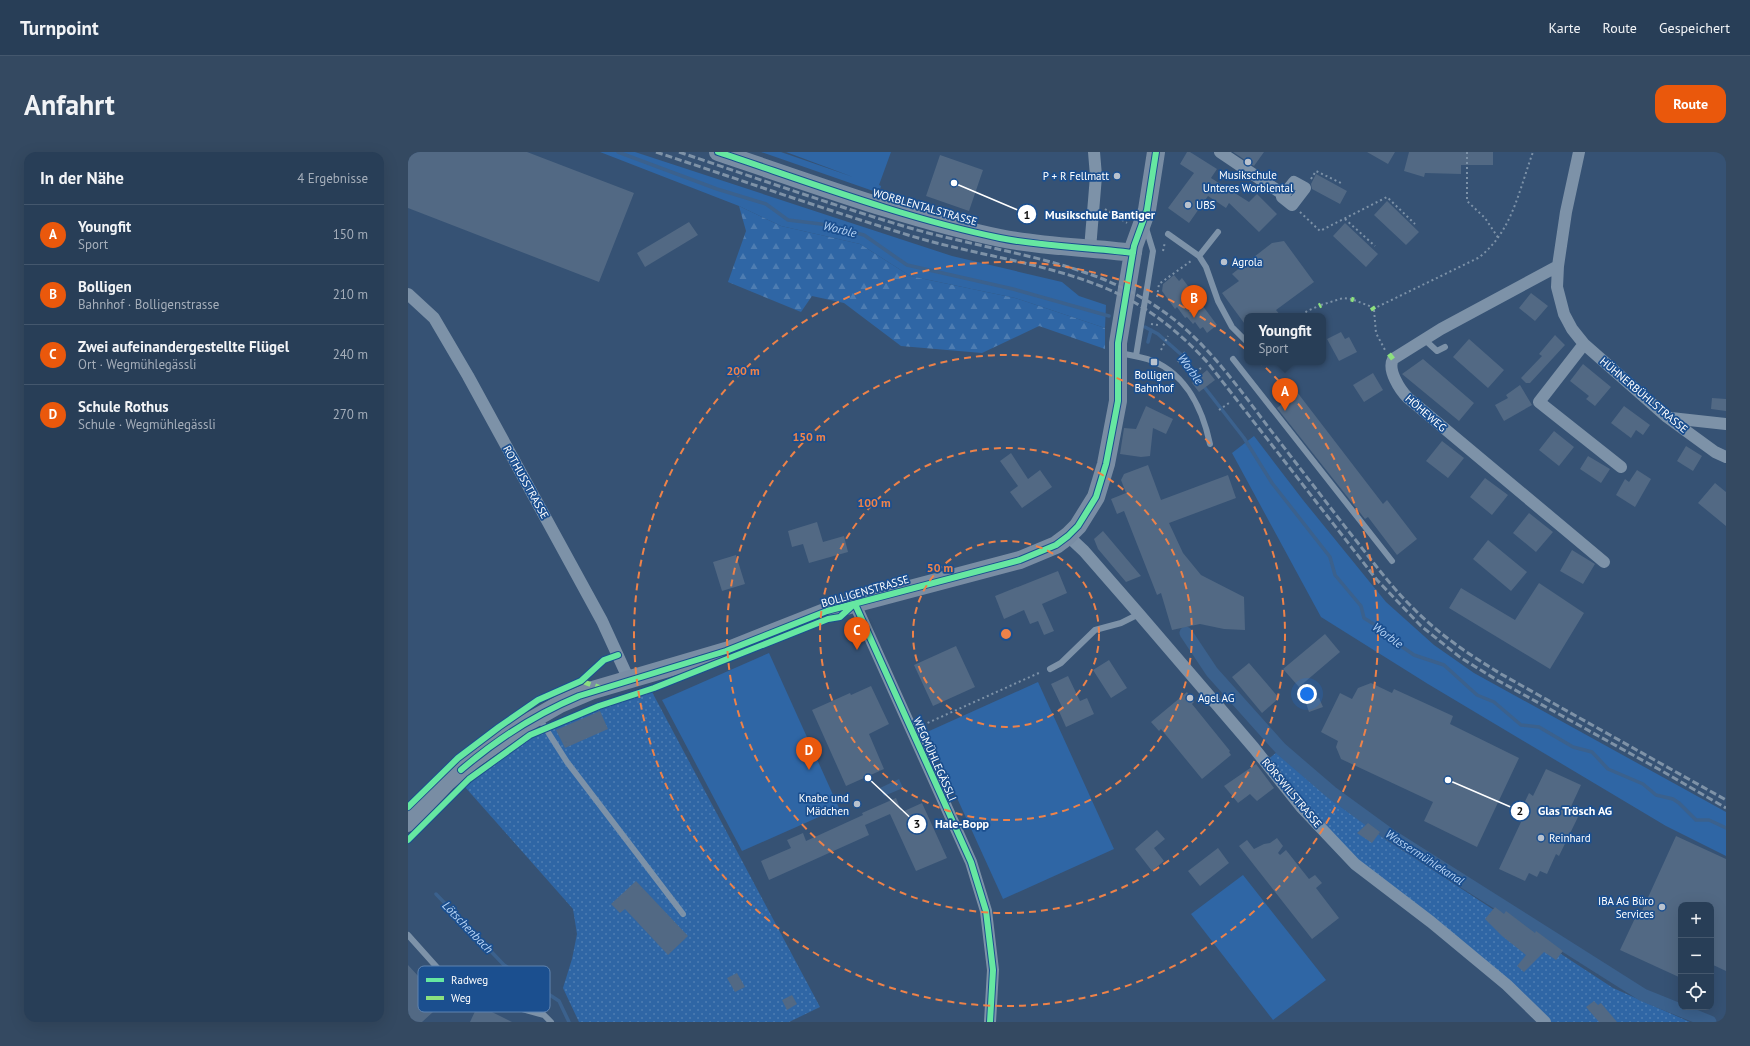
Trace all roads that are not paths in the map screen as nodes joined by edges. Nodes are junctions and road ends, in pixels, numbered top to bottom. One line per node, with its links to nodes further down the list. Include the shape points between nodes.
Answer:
1 (718, 152): 10 (main road, WORBLENTALSTRASSE, via 956,228 1037,245)
2 (1094, 152): 10 (street, via 1096,176)
3 (1156, 152): 7 (main road, BOLLIGENSTRASSE)
4 (1220, 152): 6 (street)
5 (1579, 152): 13 (street, HÜHNERBÜHLSTRASSE)
6 (1284, 195): 6 (street, via 1294,182 1304,188 1292,205 1282,197)
7 (1137, 224): 11 (main road, BOLLIGENSTRASSE); 20 (lane, via 1153,251)
8 (1218, 232): 12 (lane)
9 (1168, 234): 12 (lane)
10 (1090, 249): 11 (main road, WORBLENTALSTRASSE)
11 (1133, 254): 19 (main road, BOLLIGENSTRASSE)
12 (1199, 256): 15 (lane, via 1232,327)
13 (1558, 266): 16 (street, HÖHEWEG); 17 (street, HÜHNERBÜHLSTRASSE, via 1557,287 1564,314)
14 (408, 294): 33 (street, ROTHUSSTRASSE, via 434,318 468,376 602,621)
15 (1244, 339)
16 (1425, 340): 18 (lane, via 1437,351); 29 (street, HÖHEWEG, via 1392,362 1403,392)
17 (1584, 344): 22 (street, HÜHNERBÜHLSTRASSE); 26 (street, via 1539,402)
18 (1444, 347)
19 (1117, 352): 20 (lane); 27 (main road, BOLLIGENSTRASSE, via 1118,401 1105,470 1088,512)
20 (1136, 356): 24 (lane, via 1163,366 1189,391 1206,423)
21 (1233, 359): 28 (lane)
22 (1667, 417): 23 (street); 25 (street, HÜHNERBÜHLSTRASSE, via 1715,452)
23 (1726, 424)
24 (1210, 444)
25 (1726, 457)
26 (1621, 467)
27 (1068, 536): 30 (main road, BOLLIGENSTRASSE, via 1056,545 1020,560); 31 (street, RÖRSWILSTRASSE, via 1084,550)
28 (1392, 561)
29 (1604, 562)
30 (855, 604): 33 (main road, BOLLIGENSTRASSE, via 827,611 712,655); 41 (street, WEGMÜHLEGÄSSLI, via 971,862 986,911 993,970)
31 (1139, 614): 32 (lane, via 1121,623 1095,630 1061,663); 42 (street, RÖRSWILSTRASSE, via 1302,808 1355,864 1507,985)
32 (1050, 668)
33 (629, 680): 34 (main road, BOLLIGENSTRASSE, via 579,696)
34 (538, 716): 35 (main road, BOLLIGENSTRASSE, via 473,760 435,794); 36 (lane, via 567,762)
35 (408, 823)
36 (683, 914)
37 (408, 935): 38 (lane)
38 (436, 966)
39 (533, 1012): 40 (lane, via 544,1015)
40 (551, 1022)
41 (990, 1022)
42 (1545, 1022)

